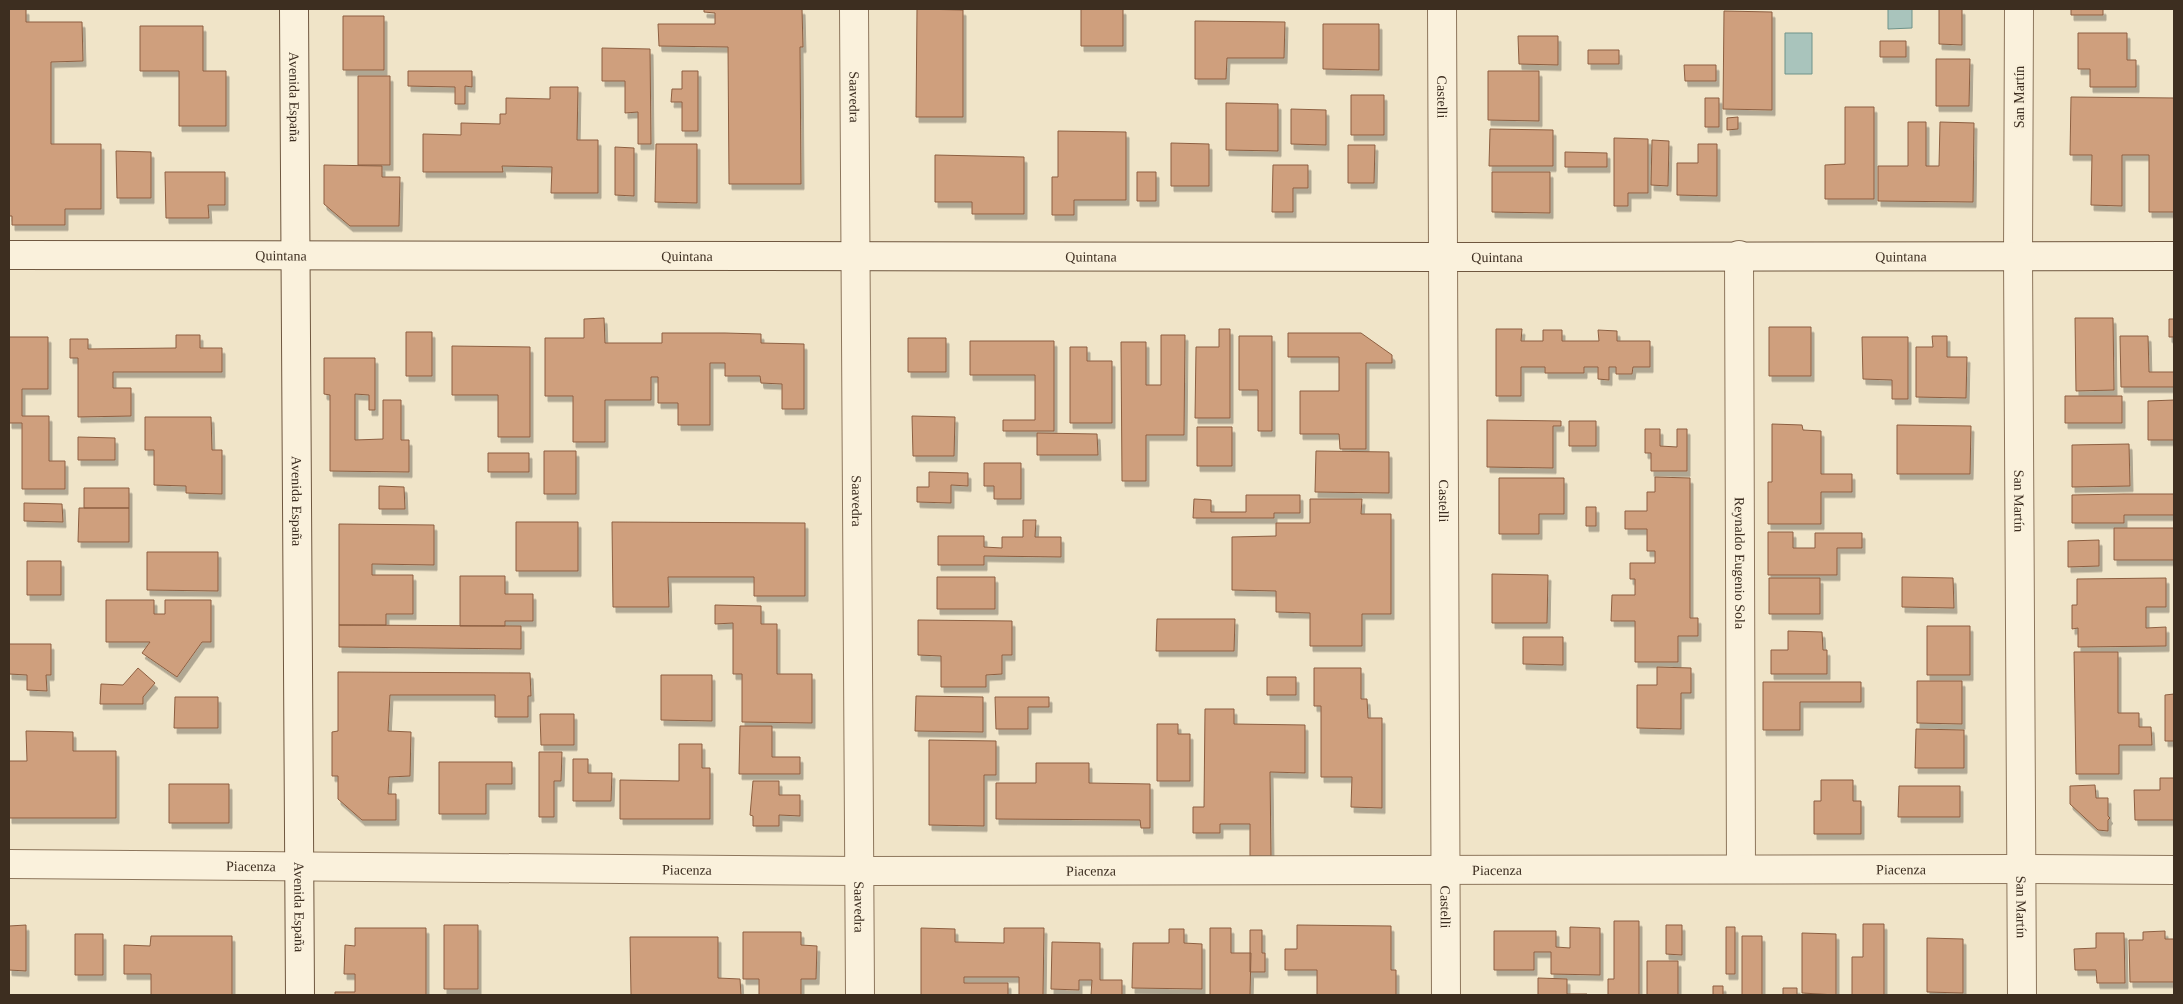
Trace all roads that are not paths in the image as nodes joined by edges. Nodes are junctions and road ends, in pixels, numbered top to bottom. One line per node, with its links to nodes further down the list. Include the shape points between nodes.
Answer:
1 (294, 9): 5 (street, Avenida España)
2 (854, 9): 7 (street, Saavedra)
3 (1442, 9): 11 (street, Castelli)
4 (2019, 9): 9 (street, San Martín)
5 (296, 254): 6 (street, Quintana); 7 (street, Quintana); 13 (street, Avenida España)
6 (9, 255)
7 (854, 255): 11 (street, Quintana); 18 (street, Saavedra)
8 (1739, 255): 9 (street, Quintana); 11 (street, Quintana); 14 (street, Reynaldo Eugenio Sola)
9 (2018, 256): 10 (street, Quintana); 15 (street, San Martín)
10 (2174, 256)
11 (1444, 257): 16 (street, Castelli)
12 (9, 864): 13 (street, Piacenza)
13 (300, 866): 18 (street, Piacenza); 19 (street, Avenida España)
14 (1741, 869): 15 (street, Piacenza); 16 (street, Piacenza)
15 (2022, 869): 17 (street, Piacenza); 22 (street, San Martín)
16 (1446, 870): 18 (street, Piacenza); 21 (street, Castelli)
17 (2174, 870)
18 (859, 871): 20 (street, Saavedra)
19 (300, 995)
20 (860, 995)
21 (1446, 995)
22 (2022, 995)

